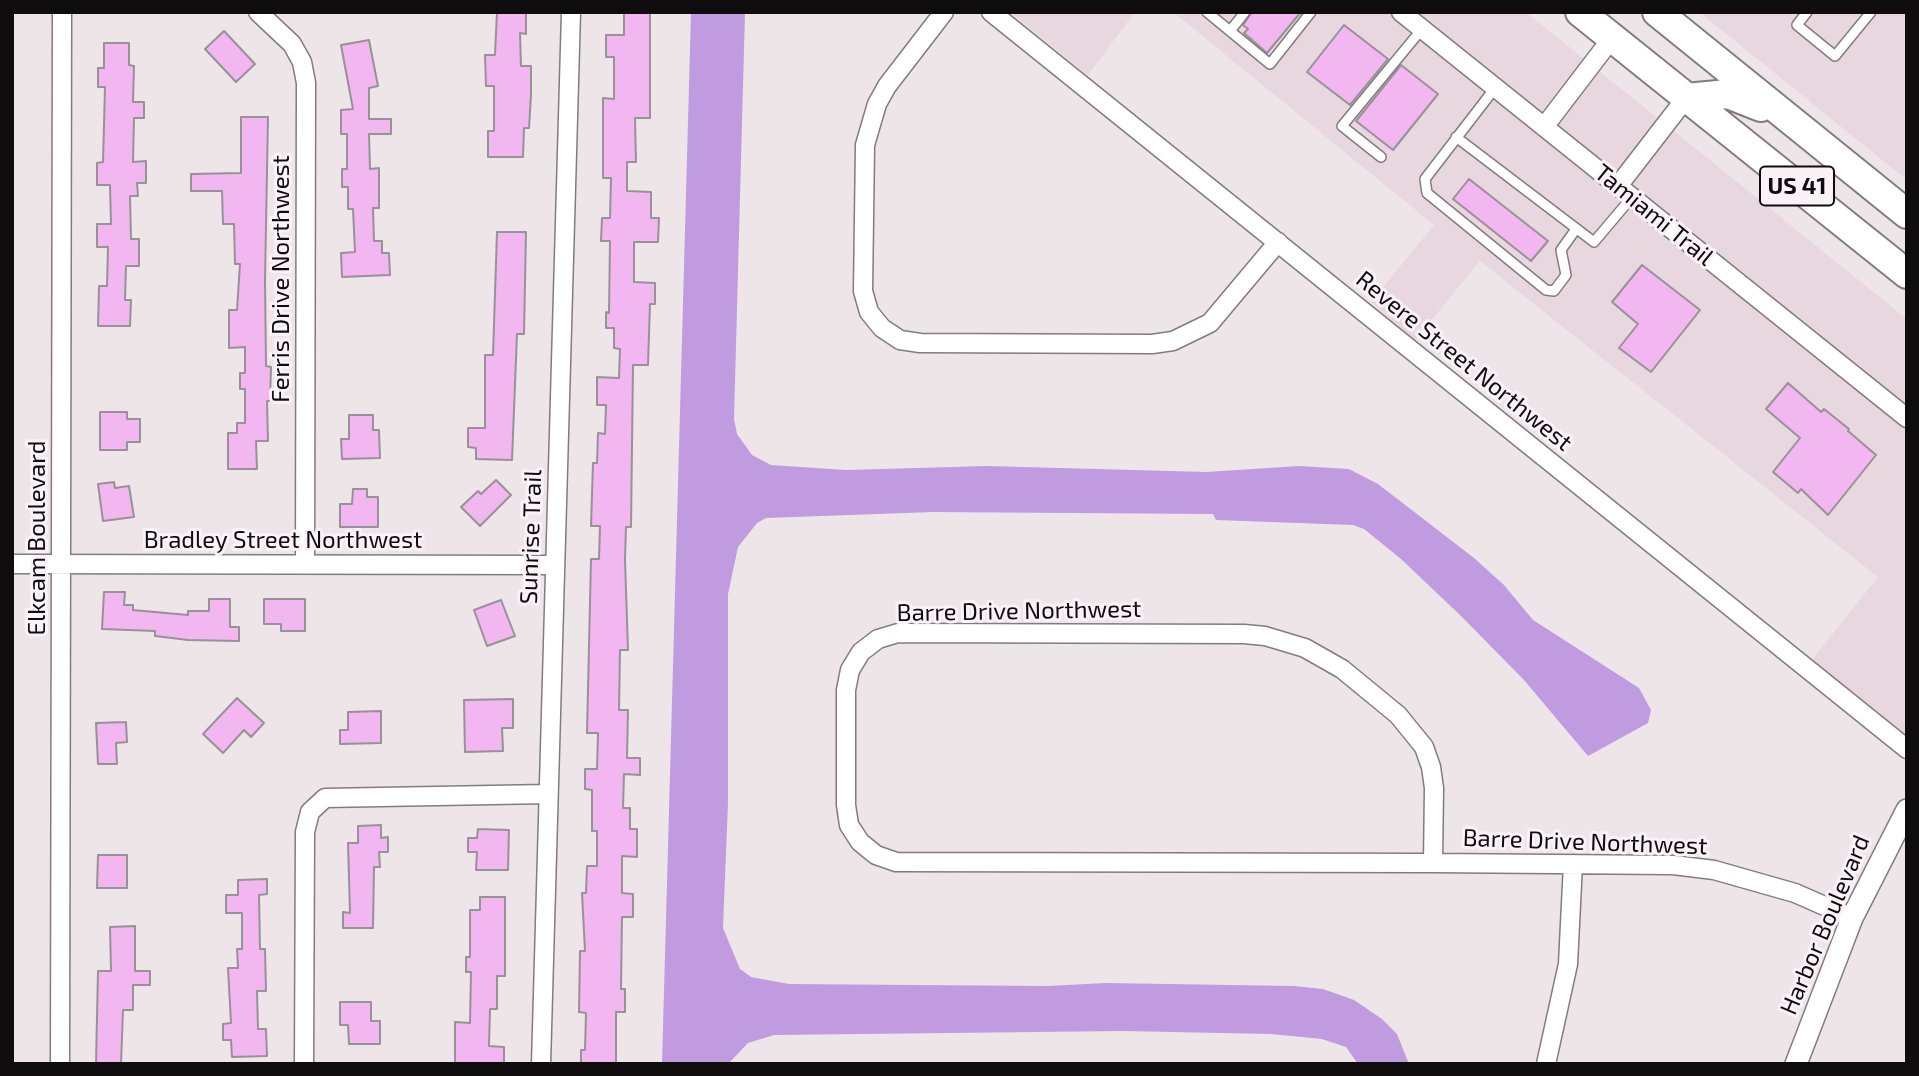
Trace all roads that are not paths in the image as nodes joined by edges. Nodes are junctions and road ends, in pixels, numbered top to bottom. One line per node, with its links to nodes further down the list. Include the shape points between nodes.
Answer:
1 (62, 12): 30 (street, Elkcam Boulevard)
2 (258, 12): 31 (street, Ferris Drive Northwest, via 292,44 306,83)
3 (571, 12): 32 (street, Sunrise Trail)
4 (944, 12): 26 (street, via 887,86 865,145 863,291 869,312 882,328 900,340 920,343 1173,341 1210,323)
5 (991, 12): 26 (street, Revere Street Northwest)
6 (1207, 12): 15 (lane)
7 (1245, 12): 15 (lane)
8 (1311, 12): 15 (lane, via 1270,64)
9 (1401, 12): 14 (street, Tamiami Trail)
10 (1580, 12): 16 (main road, US 41)
11 (1657, 12): 19 (main road, US 41)
12 (1807, 12): 13 (lane, via 1797,26 1835,56)
13 (1871, 12)
14 (1422, 29): 17 (street, Tamiami Trail); 22 (lane, via 1342,126)
15 (1230, 31)
16 (1612, 38): 18 (main road, US 41); 20 (street)
17 (1495, 89): 20 (street, Tamiami Trail); 21 (lane)
18 (1686, 98): 19 (main road, via 1727,94); 23 (street); 27 (main road, US 41)
19 (1786, 117): 24 (main road, US 41)
20 (1544, 127): 23 (street, Tamiami Trail)
21 (1456, 137): 25 (lane); 25 (lane, via 1425,179 1427,193 1546,290 1554,291 1566,275 1561,250)
22 (1381, 157)
23 (1625, 191): 25 (lane, via 1594,243); 28 (street, Tamiami Trail)
24 (1907, 214)
25 (1576, 229)
26 (1278, 243): 33 (street, Revere Street Northwest)
27 (1907, 274)
28 (1907, 418)
29 (12, 564): 30 (street, Bradley Street Northwest)
30 (61, 564): 31 (street, Bradley Street Northwest); 39 (street, Elkcam Boulevard)
31 (305, 564): 32 (street, Bradley Street Northwest)
32 (554, 565): 34 (street, Sunrise Trail)
33 (1907, 749)
34 (548, 794): 40 (street, via 326,798 310,812 304,832); 41 (street, Sunrise Trail)
35 (1907, 810): 38 (street, Harbor Boulevard)
36 (1433, 863): 36 (street, Barre Drive Northwest, via 1431,767 1413,730 1342,670 1285,641 1244,634 898,634 878,639 861,652 850,670 846,690 849,825 876,855 896,862); 37 (street, Barre Drive Northwest)
37 (1573, 864): 38 (street, Barre Drive Northwest, via 1673,865 1734,874 1795,893); 42 (street, via 1568,964)
38 (1852, 918): 43 (street, Harbor Boulevard)
39 (60, 1064)
40 (304, 1064)
41 (541, 1064)
42 (1546, 1064)
43 (1796, 1064)

